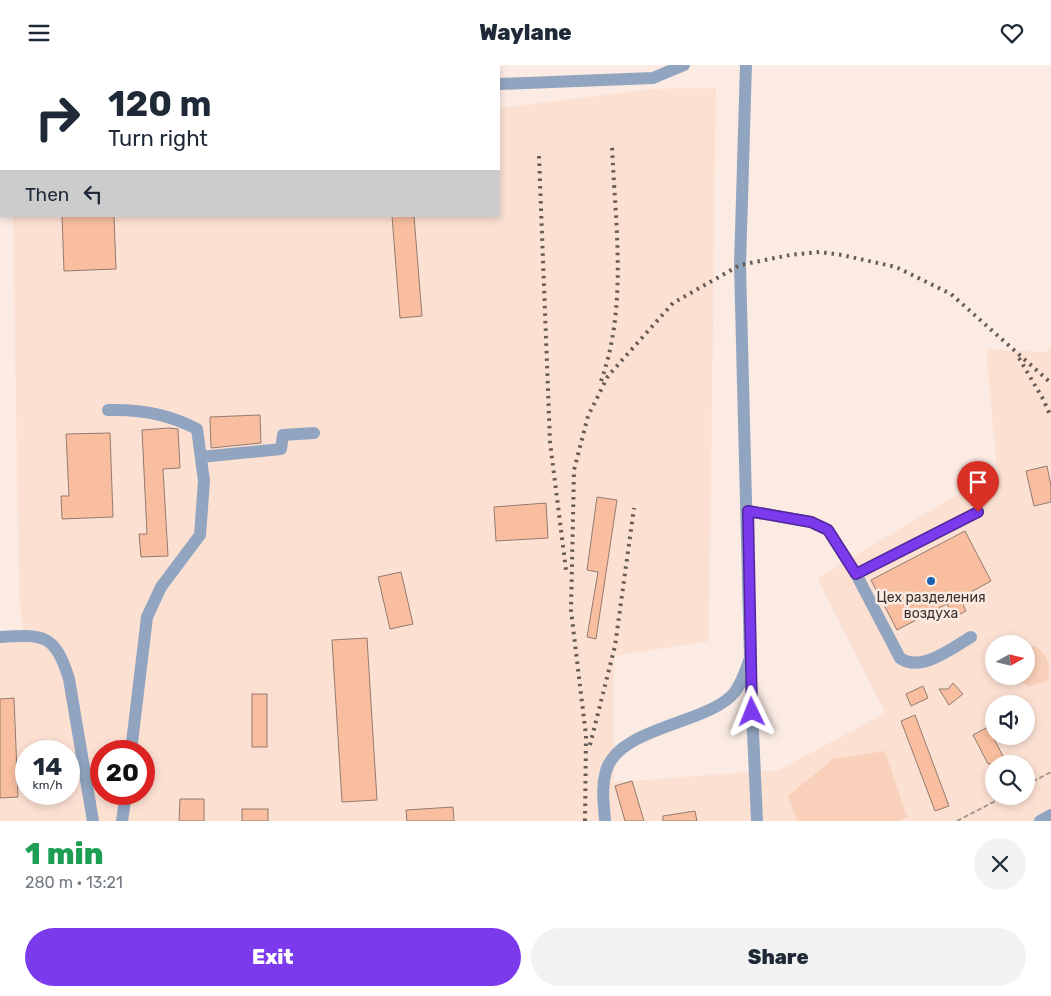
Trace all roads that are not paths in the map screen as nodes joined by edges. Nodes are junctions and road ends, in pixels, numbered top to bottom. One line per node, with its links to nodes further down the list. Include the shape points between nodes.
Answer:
1 (684, 65): 3 (street, via 653,78)
2 (746, 65): 7 (street, via 740,265)
3 (500, 84)
4 (108, 410): 6 (street, via 136,409 182,421 197,429)
5 (314, 433): 6 (street, via 283,435 281,449)
6 (201, 457): 13 (street, via 204,481 200,535 162,587 147,617)
7 (748, 511): 9 (street, via 811,522 828,530); 12 (street)
8 (978, 512): 9 (street)
9 (856, 574): 11 (street, via 900,658 907,663 928,660)
10 (0, 637): 16 (street, via 44,637 55,646 63,660)
11 (971, 637)
12 (750, 658): 18 (street, via 734,694 630,743 614,755 606,770 603,789); 19 (street)
13 (132, 740)
14 (124, 805): 17 (street)
15 (1051, 815): 20 (street)
16 (93, 821)
17 (122, 821)
18 (605, 821)
19 (757, 821)
20 (1040, 821)

